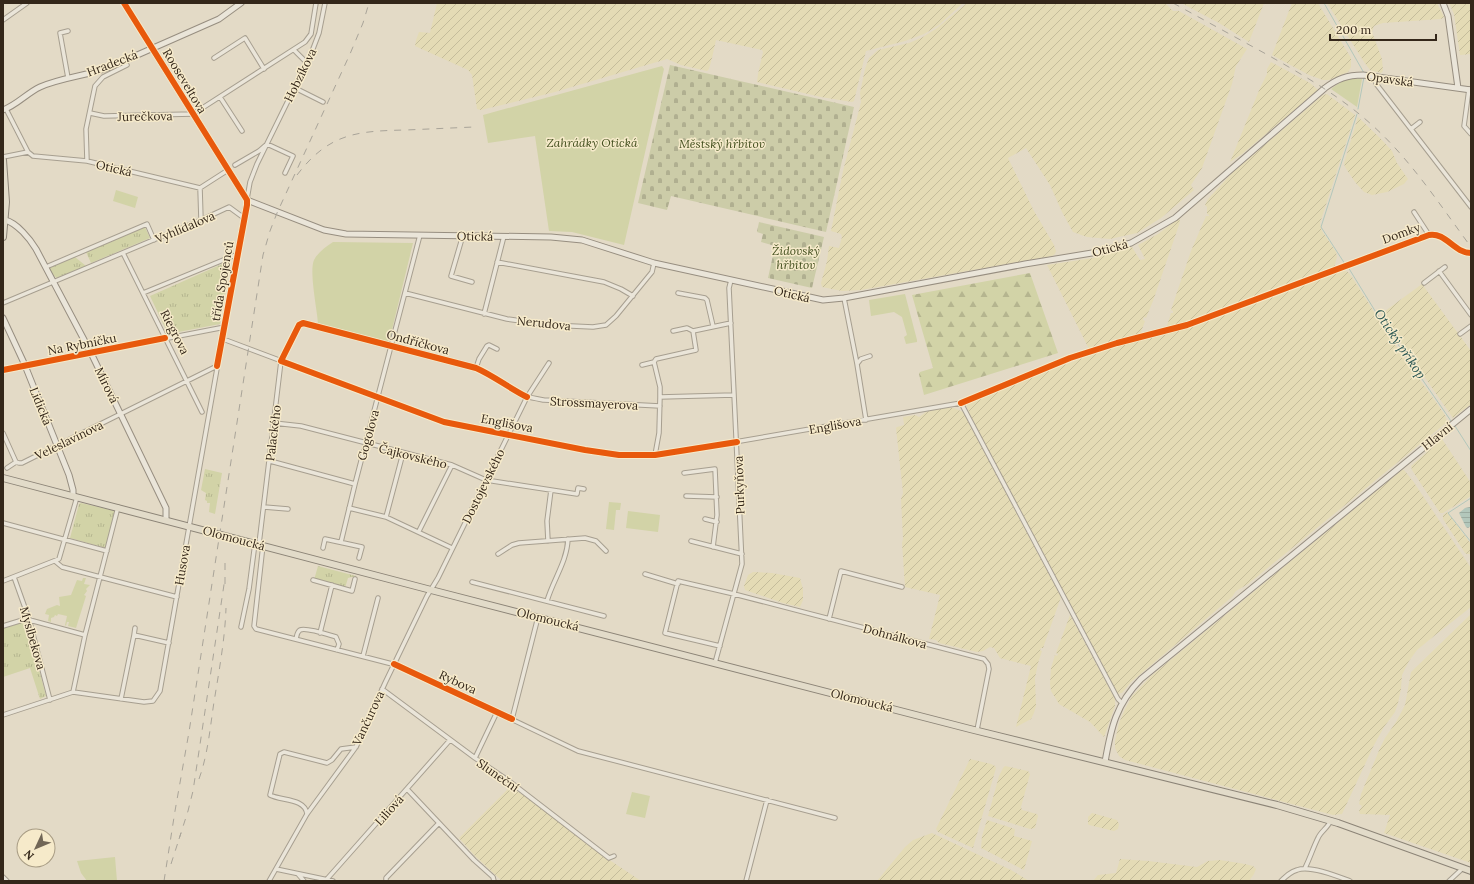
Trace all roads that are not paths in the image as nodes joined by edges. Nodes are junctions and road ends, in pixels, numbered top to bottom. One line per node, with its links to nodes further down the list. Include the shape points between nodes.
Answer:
1 (27, 3): 7 (street)
2 (124, 3): 11 (street, Rooseveltova)
3 (241, 3): 11 (street, Hradecká, via 219,19)
4 (316, 3): 9 (street, via 311,34)
5 (325, 3): 10 (street, Hobzíkova)
6 (1443, 3): 21 (street, via 1448,16)
7 (3, 20)
8 (68, 31): 18 (street, via 60,33)
9 (307, 41): 10 (street); 12 (street)
10 (315, 45): 14 (street, Hobzíkova)
11 (152, 48): 18 (street, Hradecká, via 103,70); 27 (street, Rooseveltova)
12 (294, 50): 14 (street); 16 (street)
13 (214, 58): 16 (street, via 245,38)
14 (307, 63): 19 (street, Hobzíkova)
15 (127, 65): 26 (street, via 103,77 97,83)
16 (264, 69): 23 (street)
17 (1367, 76): 20 (street, Opavská, via 1346,76); 21 (street, Opavská); 29 (street)
18 (68, 78): 25 (street, Hradecká, via 34,90)
19 (295, 88): 24 (street); 32 (street, Hobzíkova)
20 (1325, 88): 69 (street, Otická, via 1175,218 1136,241 1098,252)
21 (1458, 88): 22 (street, Opavská)
22 (1470, 89): 31 (street, via 1464,126)
23 (220, 97): 27 (street); 30 (street)
24 (322, 102)
25 (5, 109): 33 (street)
26 (90, 113): 27 (street, Jurečkova, via 104,116); 35 (street, via 86,129)
27 (193, 114): 37 (street, Rooseveltova)
28 (1420, 122): 29 (street)
29 (1411, 129): 41 (street)
30 (242, 131)
31 (1471, 134)
32 (267, 144): 36 (street, Hobzíkova); 38 (street, via 293,156); 40 (street, Hobzíkova, via 253,173)
33 (28, 152): 34 (street); 35 (street, Otická, via 34,156)
34 (3, 160): 44 (main road)
35 (87, 161): 39 (street, Otická)
36 (235, 165)
37 (228, 170): 39 (street); 40 (street)
38 (285, 173)
39 (200, 188): 45 (street)
40 (247, 200): 43 (street, třída Spojenců); 46 (street, Otická, via 334,233)
41 (1471, 207)
42 (1414, 212): 48 (street, Domky)
43 (244, 218): 45 (street, Vyhlídalova, via 228,207); 54 (street, třída Spojenců)
44 (5, 220): 50 (main road); 57 (street, Mírová, via 12,223 32,243)
45 (201, 220): 51 (street, Vyhlídalova)
46 (420, 235): 47 (street, Otická); 66 (street, Gogolova)
47 (463, 235): 49 (street, Otická); 63 (street, via 452,276)
48 (1429, 235): 53 (street, Domky, via 1440,236 1460,250); 59 (street, Domky)
49 (504, 236): 55 (street); 56 (street, Otická, via 576,239)
50 (3, 237)
51 (154, 240): 52 (street, Vyhlídalova); 57 (street, via 147,224)
52 (123, 253): 62 (street, Vyhlídalova); 65 (street, Riegrova)
53 (1471, 253)
54 (238, 254): 65 (street); 78 (street, třída Spojenců)
55 (497, 262): 68 (street, via 598,281); 71 (street)
56 (654, 263): 61 (street, Otická); 68 (street, Nerudova, via 652,272)
57 (46, 267): 62 (street, Mírová)
58 (1445, 267): 60 (street)
59 (1336, 269)
60 (1439, 271): 64 (street); 72 (street)
61 (731, 280): 69 (street, Otická, via 818,300); 74 (street, Purkyňova)
62 (54, 281): 70 (street, Vyhlídalova); 86 (street, Mírová)
63 (472, 282)
64 (1424, 283)
65 (143, 293): 82 (street, Riegrova)
66 (405, 293): 71 (street, Nerudova); 84 (street, Gogolova)
67 (678, 293): 76 (street, via 707,300)
68 (633, 296): 71 (street, Nerudova, via 606,325 593,327 508,320)
69 (844, 298): 91 (street)
70 (3, 303)
71 (484, 314)
72 (1471, 315)
73 (3, 318): 93 (street, Lidická)
74 (731, 323): 76 (street); 98 (street, Purkyňova)
75 (299, 325): 84 (street, Ondříčkova, via 303,323); 88 (street, Palackého)
76 (713, 326): 80 (street)
77 (1471, 326): 81 (street)
78 (225, 327): 82 (street, Na Rybníčku); 83 (street, třída Spojenců)
79 (673, 331): 80 (street, via 687,328)
80 (693, 331): 89 (street, via 696,350 656,359)
81 (1460, 334)
82 (165, 338): 86 (street, Na Rybníčku); 97 (street, Riegrova)
83 (223, 339): 88 (street, Englišova); 94 (street, třída Spojenců)
84 (391, 346): 95 (street, Ondříčkova); 101 (street, Gogolova)
85 (497, 349): 95 (street, via 487,346)
86 (92, 353): 93 (street, Na Rybníčku); 105 (street, Mírová)
87 (870, 356): 91 (street)
88 (281, 361): 101 (street, Englišova); 108 (street, Palackého)
89 (654, 362): 92 (street); 100 (street)
90 (549, 363): 99 (street, Dostojevského)
91 (856, 364): 106 (street)
92 (642, 365)
93 (25, 366): 96 (street, Na Rybníčku); 113 (street, Lidická)
94 (217, 366): 97 (street, Veleslavínova); 107 (street, třída Spojenců)
95 (476, 368): 99 (street, Ondříčkova)
96 (3, 370)
97 (188, 382): 104 (street, Riegrova); 105 (street, Veleslavínova)
98 (734, 395): 100 (street); 111 (street, Purkyňova)
99 (527, 397): 102 (street, Strossmayerova); 110 (street, Dostojevského)
100 (660, 397): 102 (street)
101 (378, 398): 110 (street, Englišova, via 444,422); 112 (street, Gogolova)
102 (660, 406): 115 (street)
103 (1471, 409): 191 (street, Hlavní, via 1146,675 1132,688)
104 (202, 412)
105 (121, 414): 113 (street, Veleslavínova); 135 (street, Mírová, via 166,508)
106 (866, 420): 111 (street, Englišova); 191 (street, Englišova, via 961,403)
107 (207, 423): 138 (street, Husova)
108 (274, 423): 112 (street, Čajkovského, via 301,426); 116 (street, Palackého)
109 (3, 433): 117 (street)
110 (508, 435): 115 (street, Englišova, via 605,454); 122 (street, Dostojevského)
111 (737, 442): 115 (street, Englišova); 152 (street, Purkyňova)
112 (366, 444): 114 (street, Čajkovského); 123 (street, Gogolova)
113 (57, 446): 117 (street, Veleslavínova, via 21,463); 126 (street, Lidická, via 70,476)
114 (403, 453): 118 (street, Čajkovského); 133 (street)
115 (655, 455)
116 (270, 461): 123 (street); 130 (street, Palackého)
117 (16, 462): 119 (street, Veleslavínova)
118 (452, 465): 122 (street, Čajkovského); 139 (street)
119 (7, 468)
120 (684, 473): 128 (street, via 715,469)
121 (3, 478): 126 (main road, Olomoucká)
122 (486, 480): 125 (street, Čajkovského); 148 (street, Dostojevského)
123 (355, 484): 131 (street, Gogolova)
124 (584, 489): 125 (street, Čajkovského, via 578,488 577,494)
125 (551, 490): 142 (street, via 547,521)
126 (75, 496): 129 (main road, Olomoucká); 141 (street)
127 (686, 496): 128 (street)
128 (717, 497): 136 (street)
129 (118, 507): 135 (main road, Olomoucká); 149 (street)
130 (264, 507): 132 (street); 145 (street, Palackého)
131 (349, 508): 133 (street); 144 (street, Gogolova)
132 (288, 509)
133 (386, 517): 139 (street)
134 (705, 519): 136 (street)
135 (166, 520): 138 (main road, Olomoucká)
136 (717, 522): 146 (street)
137 (3, 523): 141 (street)
138 (189, 526): 145 (main road, Olomoucká); 167 (street, Husova)
139 (419, 531): 148 (street)
140 (568, 539): 142 (street); 150 (street, via 592,539); 169 (street, via 559,574)
141 (66, 540): 149 (street); 154 (street, via 61,558)
142 (548, 540): 151 (street, via 519,543)
143 (691, 541): 146 (street)
144 (341, 542): 147 (street, via 325,539); 153 (street, via 362,547)
145 (259, 544): 165 (main road, Olomoucká); 175 (street); 180 (street, Rybova, via 254,626 256,629)
146 (714, 547): 152 (street)
147 (323, 548)
148 (452, 548): 165 (street, Dostojevského)
149 (107, 551): 157 (street)
150 (606, 551)
151 (498, 554)
152 (742, 554): 166 (street, Purkyňova)
153 (359, 558)
154 (56, 562): 156 (street); 157 (street, via 62,567)
155 (645, 574): 162 (street)
156 (14, 577): 160 (street); 172 (street, Myslbekova)
157 (100, 578): 167 (street); 178 (street)
158 (355, 579): 163 (street, via 352,591)
159 (313, 580): 163 (street)
160 (3, 581)
161 (472, 582): 169 (street)
162 (678, 584): 166 (street, via 678,581); 182 (street, via 665,633)
163 (332, 585): 177 (street)
164 (902, 587): 173 (street, via 841,571)
165 (430, 590): 171 (main road, Olomoucká); 186 (street, Vančurova)
166 (734, 594): 173 (street, Dohnálkova); 182 (street, Purkyňova)
167 (177, 597): 181 (street, Husova)
168 (378, 598): 184 (street)
169 (547, 601): 170 (street)
170 (604, 616)
171 (538, 617): 185 (main road, Olomoucká); 194 (street)
172 (28, 619): 174 (street); 178 (street); 189 (street, Myslbekova)
173 (829, 619): 195 (street, Dohnálkova, via 986,660 989,669)
174 (3, 626)
175 (241, 627)
176 (135, 628): 179 (street)
177 (320, 633): 180 (street, via 305,629 298,632); 183 (street, via 336,637 339,644)
178 (85, 635): 188 (street)
179 (134, 635): 181 (street); 190 (street)
180 (296, 639): 183 (street, Rybova)
181 (168, 643): 190 (street, Husova, via 160,691 156,698 149,702)
182 (720, 646): 185 (street, Purkyňova)
183 (337, 650): 184 (street, Rybova)
184 (363, 656): 186 (street, Rybova)
185 (715, 662): 195 (main road, Olomoucká)
186 (394, 664): 187 (street, Vančurova); 192 (street, Rybova)
187 (382, 689): 196 (street, Sluneční); 197 (street, Vančurova)
188 (73, 692): 189 (street); 190 (street)
189 (50, 700): 193 (street)
190 (120, 700)
191 (1122, 703): 199 (street, Hlavní, via 1112,726)
192 (497, 712): 194 (street, Rybova); 198 (street)
193 (3, 715)
194 (512, 720): 201 (street, Rybova, via 578,751)
195 (977, 730): 199 (main road, Olomoucká)
196 (450, 740): 198 (street, Sluneční); 200 (street, Liliová)
197 (356, 747): 202 (street, Vančurova); 202 (street, via 341,750 327,762 284,752 280,754 270,795 300,803 305,807)
198 (475, 758): 206 (street, Sluneční, via 610,858)
199 (1106, 762): 204 (main road, Olomoucká)
200 (407, 789): 205 (street); 213 (street, Liliová)
201 (767, 800): 203 (street, Rybova); 221 (street)
202 (307, 814): 209 (street, Vančurova)
203 (835, 818)
204 (1331, 820): 207 (street, via 1318,837); 208 (main road, Olomoucká)
205 (439, 822): 219 (street, via 386,878); 220 (street)
206 (614, 856)
207 (1305, 868): 214 (street); 222 (street, via 1292,872)
208 (1463, 868): 210 (main road, Olomoucká); 224 (street)
209 (276, 869): 211 (street); 216 (street, Vančurova)
210 (1471, 871)
211 (298, 874): 213 (street); 217 (street)
212 (3, 877): 215 (street)
213 (327, 879): 218 (street)
214 (1337, 879): 223 (street)
215 (7, 881)
216 (269, 881)
217 (304, 881)
218 (333, 881)
219 (386, 881)
220 (494, 881)
221 (746, 881)
222 (1281, 881)
223 (1350, 881)
224 (1449, 881)

